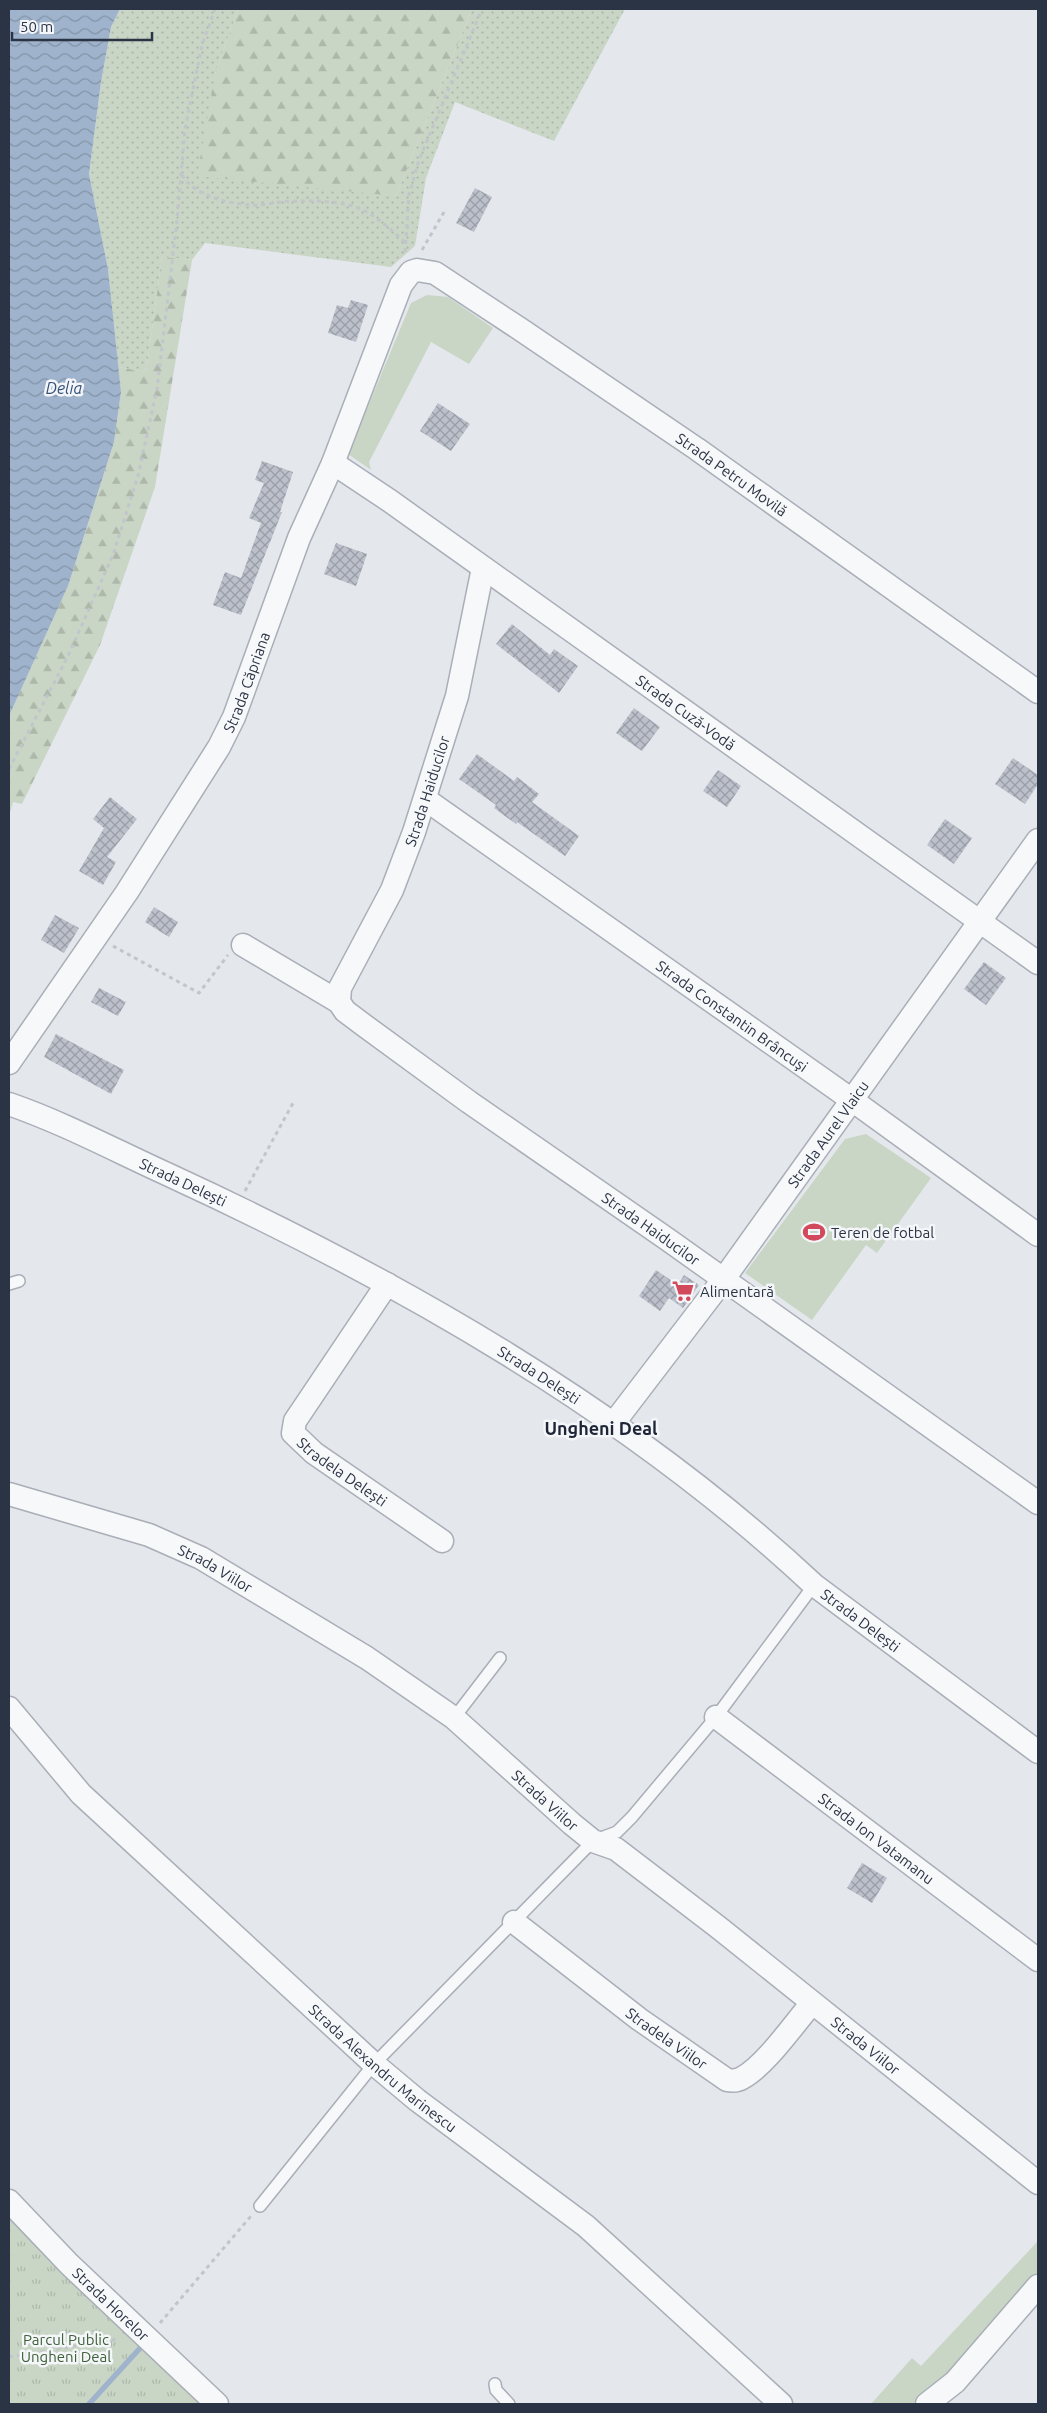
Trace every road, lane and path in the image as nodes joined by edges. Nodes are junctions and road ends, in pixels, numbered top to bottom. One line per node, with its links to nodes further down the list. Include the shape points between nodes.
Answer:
1 (215, 9): 3 (path, via 202,45 185,129)
2 (482, 9): 5 (path, via 419,160 409,195)
3 (181, 174): 5 (path, via 186,183 206,195 254,206 304,200 355,207 383,222); 11 (path, via 157,389 138,476 113,555 69,654)
4 (444, 212): 6 (path, via 422,250)
5 (406, 244): 7 (path)
6 (417, 270): 7 (street, Strada Căpriana, via 410,272); 10 (street, Strada Petru Movilă, via 435,273 705,454)
7 (401, 285): 8 (street, Strada Căpriana)
8 (333, 463): 9 (street, Strada Cuză-Vodă); 15 (street, Strada Căpriana, via 299,538 246,684 219,747)
9 (483, 568): 12 (street, Strada Haiducilor, via 457,696); 14 (street, Strada Cuză-Vodă)
10 (1038, 692)
11 (9, 769)
12 (425, 799): 18 (street, Strada Haiducilor, via 392,890 340,988); 20 (street, Strada Constantin Brâncuşi)
13 (1038, 840): 14 (street, Strada Aurel Vlaicu)
14 (980, 921): 17 (street, Strada Cuză-Vodă); 20 (street, Strada Aurel Vlaicu)
15 (97, 937): 16 (path, via 199,993 233,949); 19 (street, Strada Căpriana)
16 (244, 944): 18 (street, Strada Haiducilor)
17 (1038, 963)
18 (339, 1002): 25 (street, Strada Haiducilor, via 365,1026 469,1102)
19 (9, 1063)
20 (852, 1100): 24 (street, Strada Constantin Brâncuşi); 25 (street, Strada Aurel Vlaicu)
21 (293, 1103): 23 (path)
22 (9, 1104): 23 (street, Strada Delești, via 61,1124)
23 (236, 1206): 26 (street, Strada Delești)
24 (1038, 1235)
25 (723, 1280): 27 (street, Strada Aurel Vlaicu); 29 (street, Strada Haiducilor)
26 (387, 1284): 27 (street, Strada Delești); 30 (street, Stradela Delești, via 295,1422 293,1433 327,1462)
27 (613, 1424): 31 (street, Strada Delești, via 709,1496)
28 (9, 1494): 35 (street, Strada Viilor, via 149,1535 201,1558 367,1658)
29 (1038, 1503)
30 (442, 1541)
31 (814, 1585): 34 (lane); 36 (street, Strada Delești)
32 (500, 1658): 35 (lane)
33 (9, 1708): 41 (street, Strada Alexandru Marinescu, via 81,1794)
34 (716, 1717): 37 (lane, via 632,1817 617,1832); 39 (street, Strada Ion Vatamanu)
35 (454, 1718): 37 (street, Strada Viilor)
36 (1038, 1752)
37 (593, 1841): 38 (lane); 40 (street, Strada Viilor, via 616,1849)
38 (514, 1922): 40 (street, Stradela Viilor, via 639,2020 727,2080 740,2080 752,2071); 41 (lane)
39 (1038, 1960)
40 (812, 2003): 42 (street, Strada Viilor)
41 (374, 2064): 44 (lane); 51 (street, Strada Alexandru Marinescu, via 586,2226)
42 (1038, 2183)
43 (9, 2201): 46 (street, Strada Horelor)
44 (260, 2206): 46 (path)
45 (1038, 2286): 52 (street, via 954,2382)
46 (143, 2335): 47 (path); 49 (street, Strada Horelor)
47 (9, 2357)
48 (495, 2384): 50 (lane, via 496,2390)
49 (217, 2404)
50 (509, 2404)
51 (781, 2404)
52 (927, 2404)

